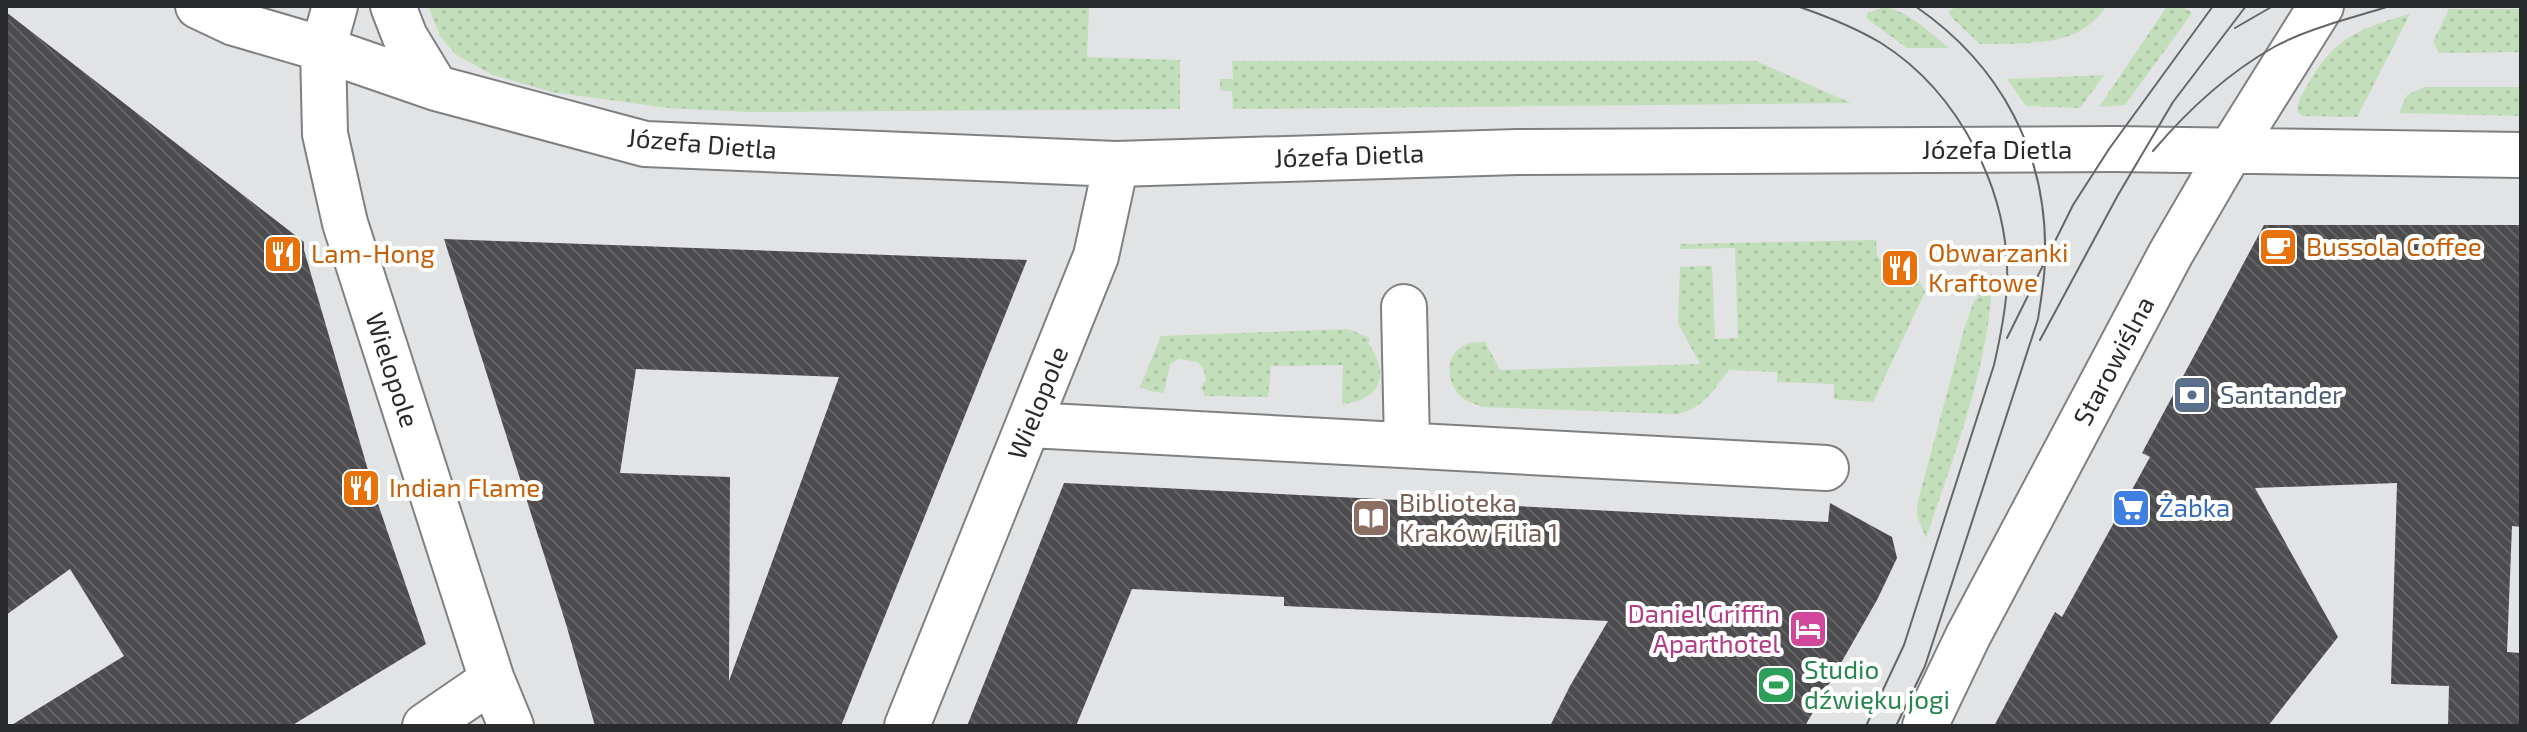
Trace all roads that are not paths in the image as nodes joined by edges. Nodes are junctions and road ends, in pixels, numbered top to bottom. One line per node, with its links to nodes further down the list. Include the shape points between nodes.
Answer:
1 (198, 6): 5 (street, Józefa Dietla, via 234,23)
2 (335, 6): 5 (street, Wielopole)
3 (393, 6): 6 (street)
4 (2321, 6): 7 (street, Starowiślna)
5 (323, 49): 6 (street, Józefa Dietla); 14 (street, Wielopole, via 325,134 345,223)
6 (436, 88): 9 (street, Józefa Dietla, via 645,144)
7 (2231, 150): 8 (street, Józefa Dietla); 9 (street, Józefa Dietla, via 1533,151); 18 (street, Starowiślna, via 2075,433)
8 (2521, 155)
9 (1116, 164): 11 (street, Wielopole, via 1096,256)
10 (1404, 307): 12 (street)
11 (1030, 425): 12 (street); 17 (street, Wielopole)
12 (1407, 445): 13 (street)
13 (1826, 468)
14 (492, 680): 15 (street); 16 (street, Wielopole)
15 (425, 726)
16 (511, 726)
17 (907, 726)
18 (1925, 726)

